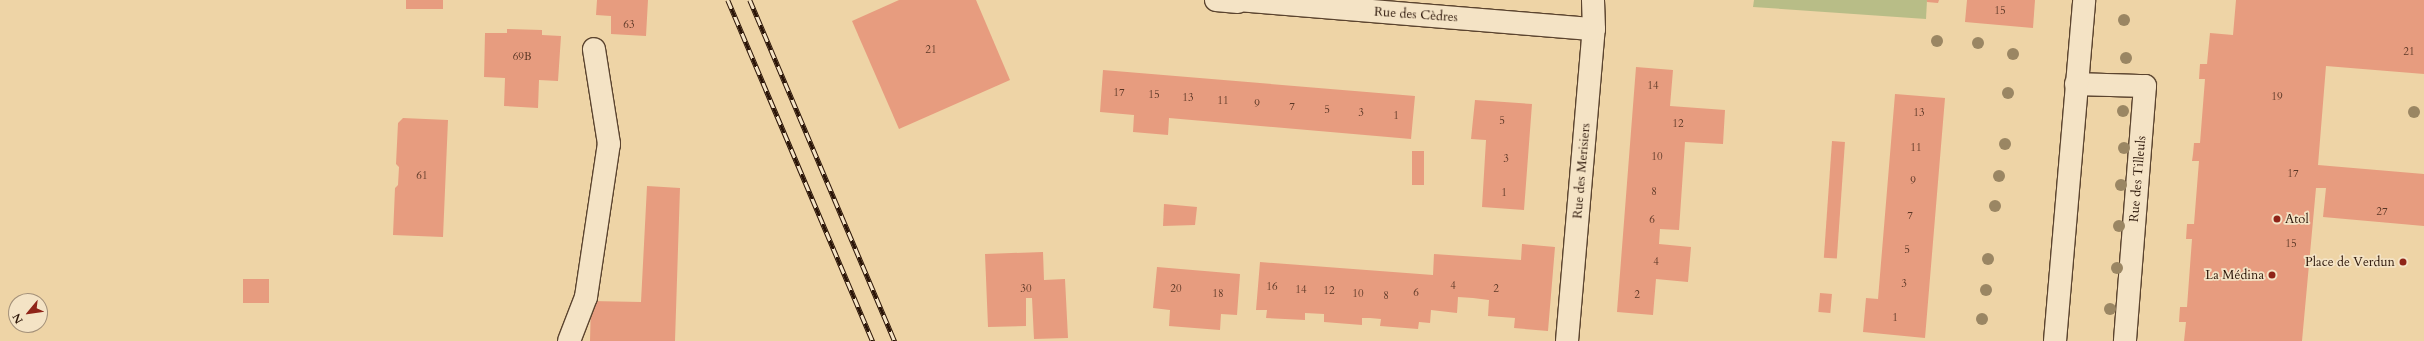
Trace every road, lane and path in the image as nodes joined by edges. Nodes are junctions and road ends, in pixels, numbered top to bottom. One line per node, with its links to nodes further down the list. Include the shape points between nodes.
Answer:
1 (1216, 0): 4 (street, Rue des Cèdres)
2 (1593, 0): 5 (street, Rue des Merisiers)
3 (2084, 0): 7 (street)
4 (1238, 1): 5 (street, Rue des Cèdres)
5 (1594, 29): 9 (street, Rue des Merisiers)
6 (594, 49): 8 (street, via 609,144 586,297)
7 (2076, 84): 10 (street); 11 (street, Rue des Tilleuls, via 2145,86)
8 (569, 341)
9 (1568, 341)
10 (2055, 341)
11 (2125, 341)

